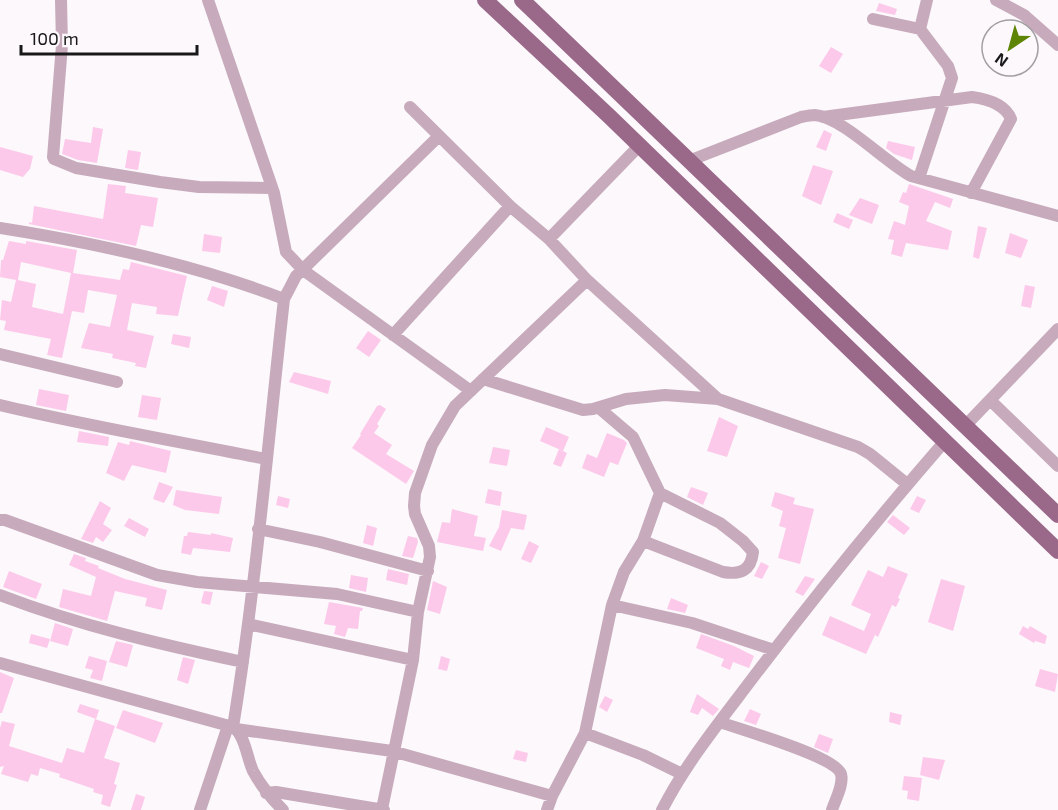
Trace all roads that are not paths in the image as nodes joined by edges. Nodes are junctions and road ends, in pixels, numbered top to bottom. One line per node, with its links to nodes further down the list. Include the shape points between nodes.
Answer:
1 (61, 0): 17 (street, via 54,159 76,168 190,186)
2 (208, 0): 17 (street)
3 (485, 0): 14 (main road)
4 (522, 0): 15 (main road)
5 (927, 0): 8 (street)
6 (996, 0): 9 (street, via 1024,15)
7 (873, 19): 8 (street)
8 (920, 29): 10 (street, via 950,71 952,78)
9 (1058, 45)
10 (944, 101): 12 (street); 16 (street); 18 (street, via 983,98 1008,112 1011,119)
11 (410, 107): 13 (street)
12 (823, 117): 15 (street, via 801,117); 16 (street, via 899,170)
13 (439, 135): 19 (street); 23 (street)
14 (639, 146): 22 (street); 37 (main road)
15 (691, 160): 36 (main road)
16 (919, 178): 18 (street)
17 (272, 188): 23 (street, via 286,252)
18 (971, 194): 20 (street)
19 (510, 206): 22 (street); 27 (street)
20 (1058, 216)
21 (0, 228): 25 (street, via 187,268)
22 (549, 240): 24 (street)
23 (303, 270): 25 (street); 27 (street)
24 (587, 280): 29 (street); 32 (street)
25 (284, 299): 38 (street)
26 (1058, 329): 33 (street)
27 (393, 335): 31 (street)
28 (0, 354): 30 (street)
29 (483, 379): 31 (street); 35 (street, via 583,410)
30 (117, 382)
31 (471, 391): 47 (street, via 455,406 432,446 415,493 416,514 429,546)
32 (718, 399): 35 (street, via 665,394 626,399); 40 (street, via 858,447)
33 (990, 400): 36 (street); 39 (street)
34 (0, 405): 38 (street)
35 (599, 408): 41 (street, via 633,437)
36 (966, 425): 42 (main road)
37 (945, 441): 40 (street); 46 (main road)
38 (266, 459): 44 (street)
39 (1058, 466)
40 (907, 484): 53 (street)
41 (660, 494): 45 (street); 45 (street, via 720,523 753,552 752,560 737,574 723,572)
42 (1058, 515)
43 (0, 520): 48 (street, via 157,575)
44 (258, 529): 47 (street); 48 (street)
45 (643, 541): 50 (street, via 624,572)
46 (1058, 551)
47 (428, 571): 51 (street)
48 (253, 587): 51 (street, via 337,594); 52 (street)
49 (0, 595): 56 (street, via 129,637)
50 (612, 605): 53 (street, via 692,623); 59 (street)
51 (418, 612): 54 (street)
52 (248, 624): 54 (street); 56 (street)
53 (774, 650): 57 (street)
54 (412, 660): 60 (street)
55 (0, 663): 58 (street)
56 (243, 663): 58 (street)
57 (720, 722): 61 (street); 69 (street, via 834,765 842,782)
58 (232, 727): 60 (street); 62 (street); 64 (street)
59 (585, 733): 61 (street); 63 (street)
60 (392, 751): 63 (street); 66 (street)
61 (681, 774): 68 (street)
62 (266, 793): 65 (street); 66 (street)
63 (552, 795): 67 (street)
64 (200, 810)
65 (283, 810)
66 (383, 810)
67 (547, 810)
68 (662, 810)
69 (832, 810)

